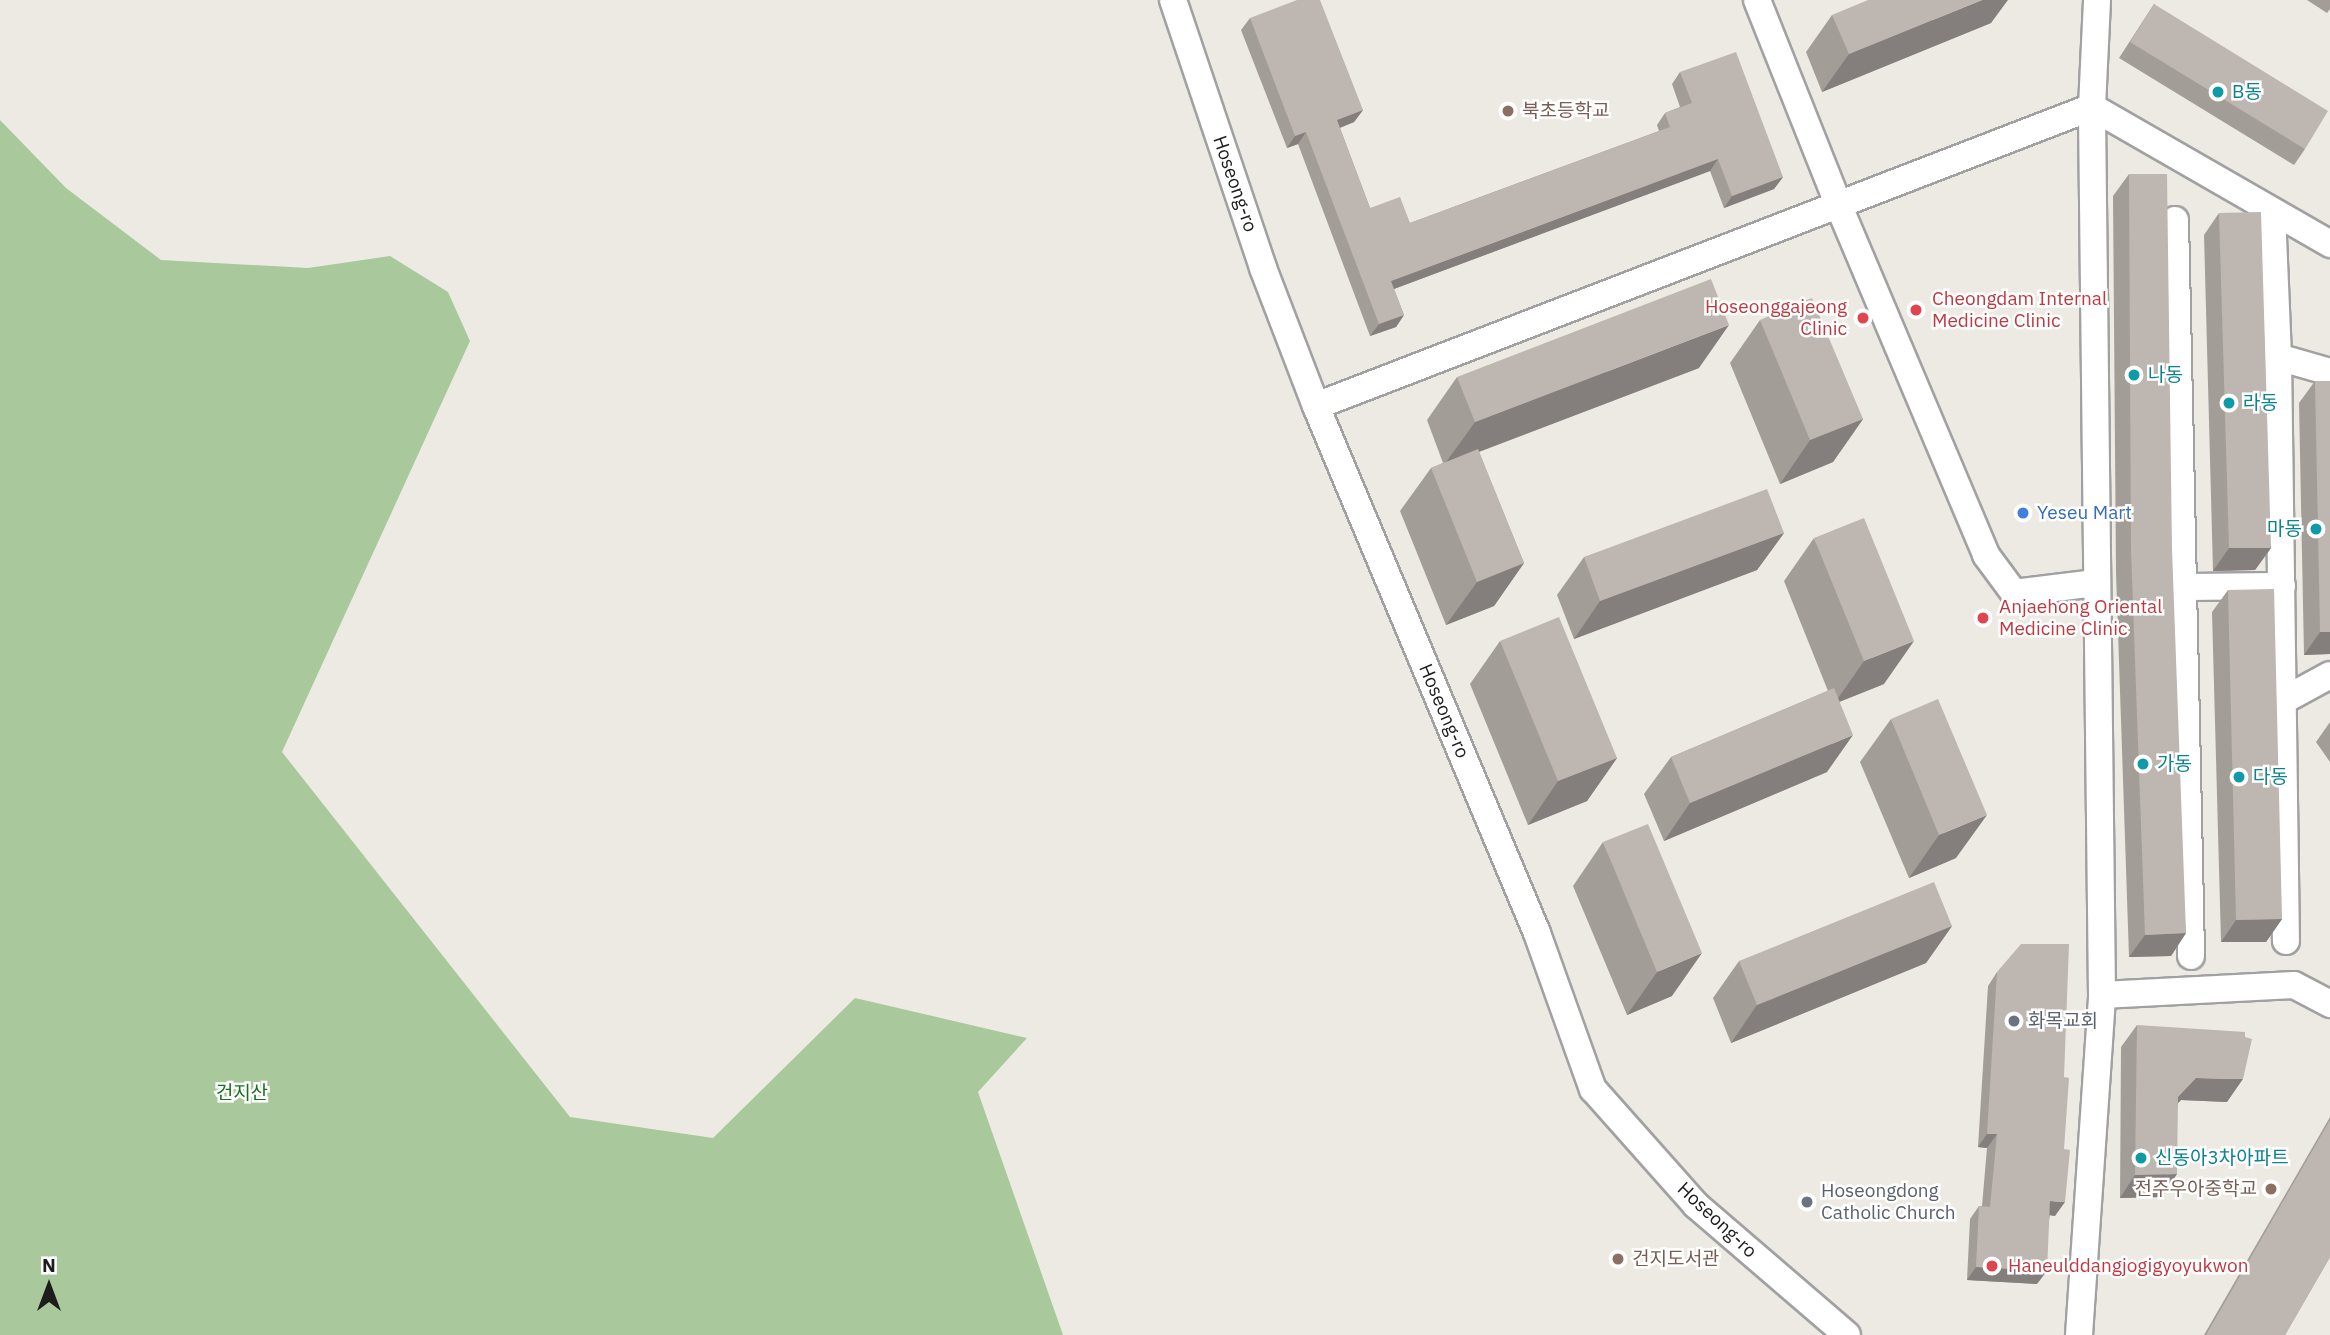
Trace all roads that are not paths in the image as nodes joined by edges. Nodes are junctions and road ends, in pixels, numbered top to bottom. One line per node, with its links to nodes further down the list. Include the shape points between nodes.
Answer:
1 (1172, 0): 11 (street, Hoseong-ro, via 1263,268)
2 (1756, 0): 5 (street)
3 (2097, 0): 4 (street)
4 (2092, 107): 5 (street); 6 (street); 12 (street)
5 (1838, 204): 11 (street); 12 (street, via 1986,555 2014,593)
6 (2272, 213): 8 (street); 9 (street)
7 (2175, 220): 14 (street)
8 (2330, 244)
9 (2278, 356): 10 (street); 13 (street)
10 (2330, 372)
11 (1317, 406): 21 (street, Hoseong-ro, via 1531,920 1593,1089 1696,1205)
12 (2095, 583): 19 (street)
13 (2282, 586): 14 (street); 16 (street)
14 (2181, 587): 18 (street)
15 (2330, 675): 16 (street)
16 (2284, 700): 17 (street)
17 (2286, 941)
18 (2191, 956)
19 (2102, 995): 20 (street, via 2294,985); 22 (street)
20 (2330, 1004)
21 (1847, 1335)
22 (2079, 1335)

